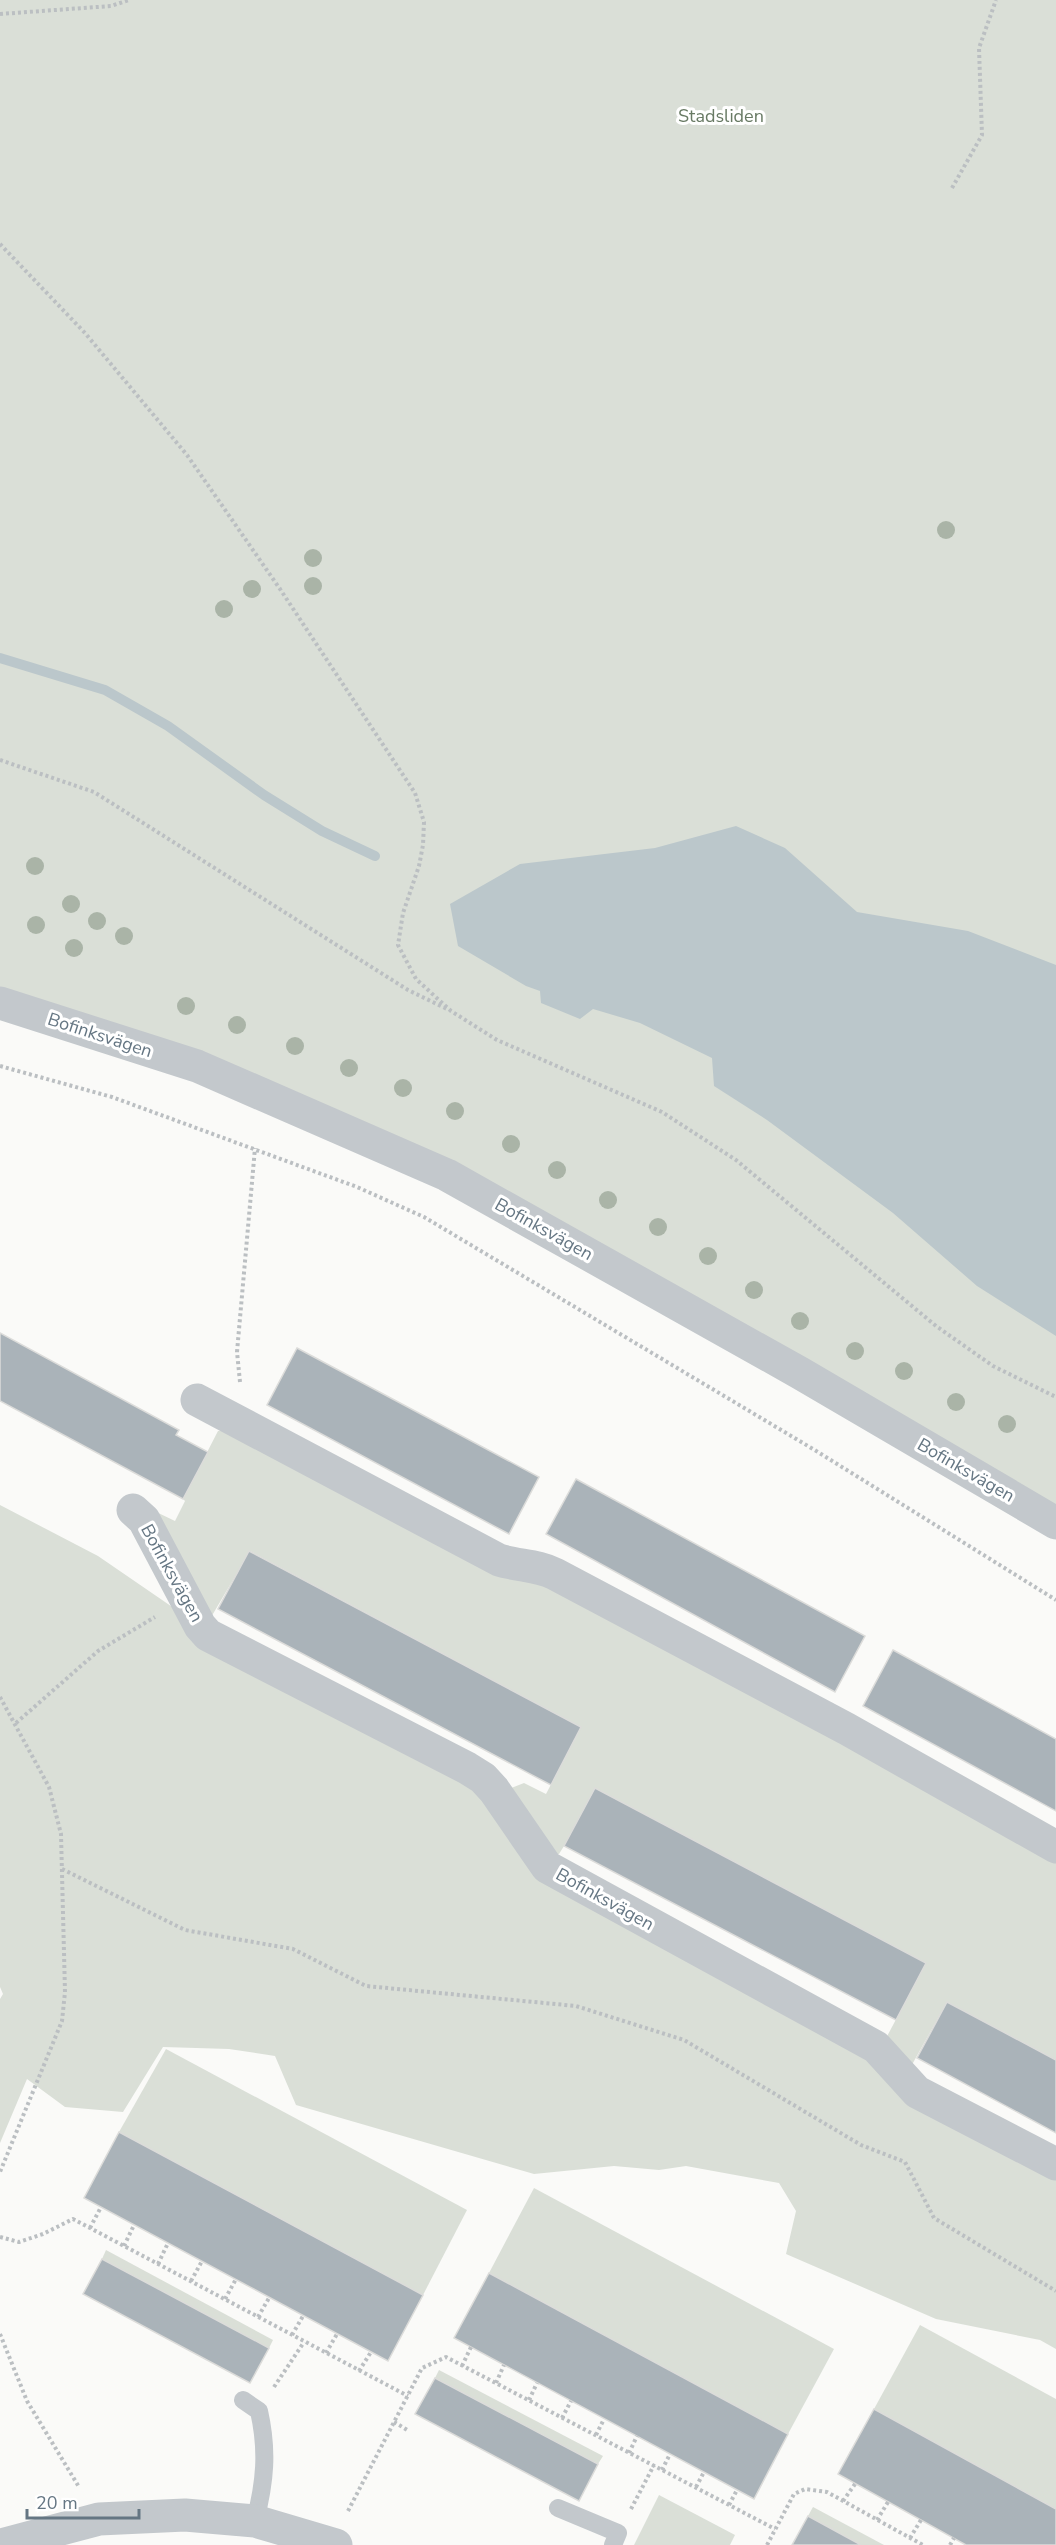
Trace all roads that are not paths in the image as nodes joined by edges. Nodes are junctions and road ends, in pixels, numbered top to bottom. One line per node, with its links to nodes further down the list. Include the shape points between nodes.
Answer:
1 (0, 1004): 4 (street, Bofinksvägen, via 197,1066 447,1175 800,1373)
2 (198, 1400): 5 (street, via 499,1560 522,1567 541,1567 555,1574 847,1728)
3 (133, 1510): 6 (street, Bofinksvägen, via 144,1520 208,1635 483,1778 547,1867 876,2047 917,2092)
4 (1056, 1523)
5 (1056, 1847)
6 (1056, 2164)
7 (243, 2400): 9 (lane, via 259,2410 265,2446 264,2484)
8 (558, 2508): 10 (lane)
9 (255, 2521): 11 (street); 12 (street, via 185,2515 99,2519)
10 (615, 2539)
11 (334, 2544)
12 (1, 2545)

